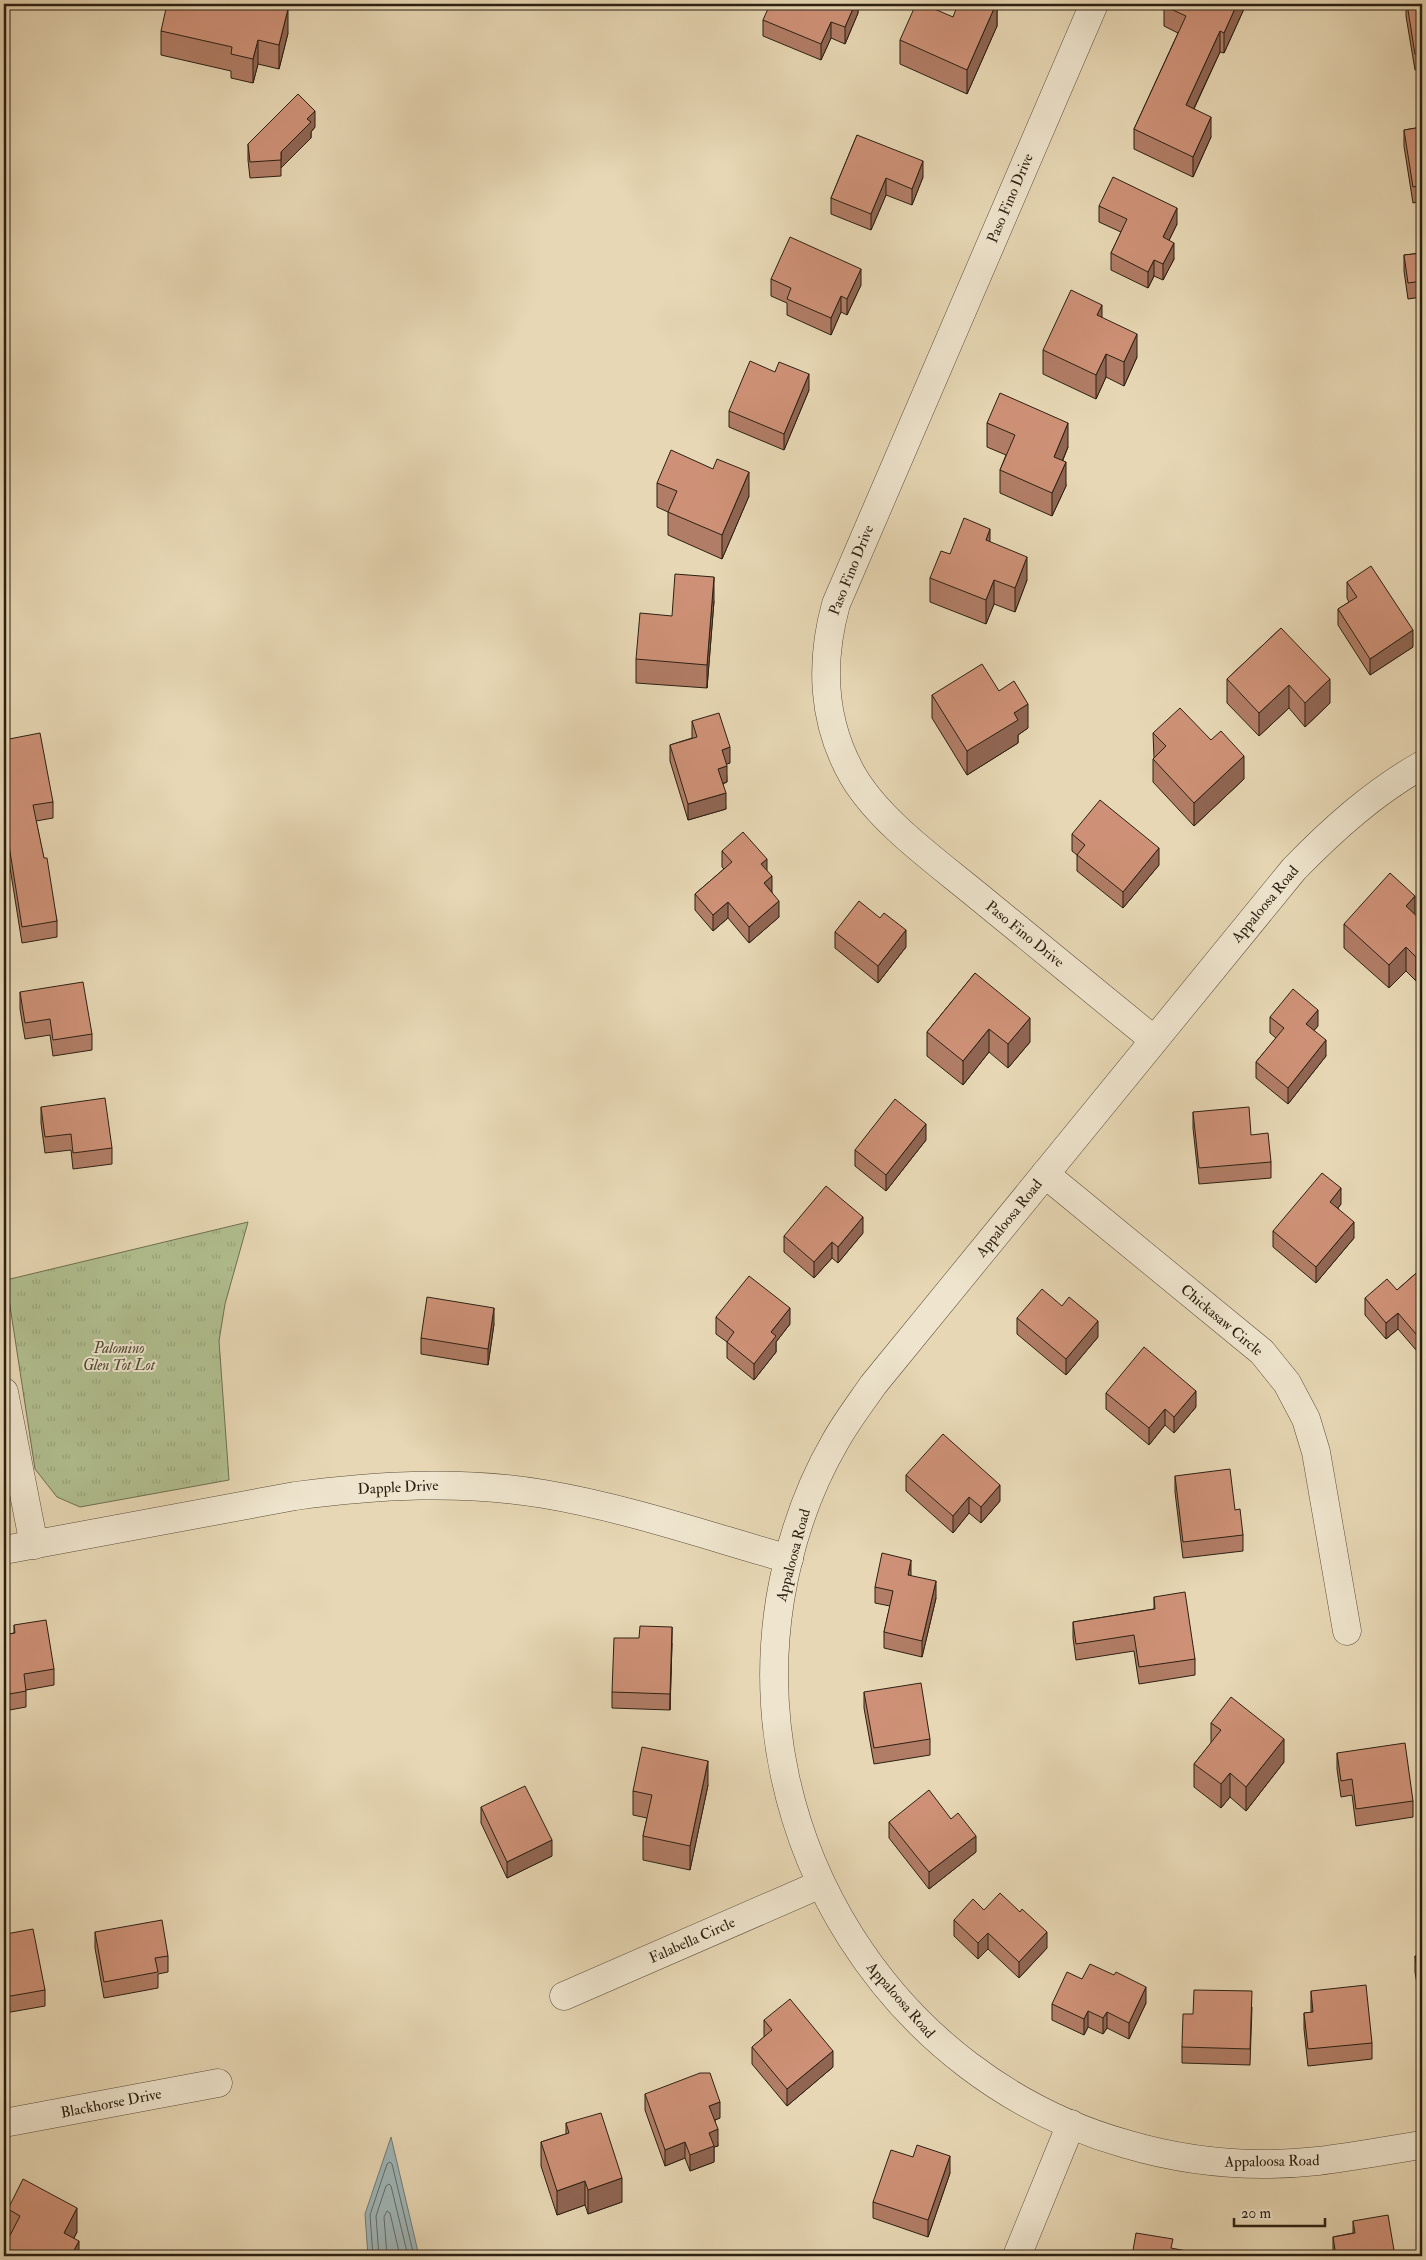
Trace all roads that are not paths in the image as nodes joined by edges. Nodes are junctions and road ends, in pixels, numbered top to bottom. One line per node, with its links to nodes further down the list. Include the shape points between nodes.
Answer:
1 (1094, 4): 3 (street, Paso Fino Drive, via 836,604 828,632 825,677 835,735 853,776 879,812)
2 (1422, 765): 3 (street, Appaloosa Road, via 1396,780 1330,832 1294,869)
3 (1154, 1040): 4 (street, Appaloosa Road)
4 (1045, 1174): 8 (street, Appaloosa Road, via 872,1385 835,1442 820,1472 806,1503); 9 (street, Chickasaw Circle, via 1262,1352 1287,1383 1306,1419 1316,1452)
5 (4, 1392): 6 (street)
6 (34, 1545): 7 (street, Dapple Drive); 8 (street, Dapple Drive, via 304,1495 379,1487 446,1485 504,1488 590,1502)
7 (4, 1550)
8 (789, 1559): 10 (street, Appaloosa Road, via 780,1602 774,1704 786,1784 806,1849)
9 (1347, 1631)
10 (821, 1884): 11 (street, Falabella Circle); 14 (street, Appaloosa Road, via 872,1970 917,2022 997,2086)
11 (564, 1996)
12 (218, 2083): 13 (street, Blackhorse Drive)
13 (4, 2123)
14 (1071, 2124): 15 (street, Appaloosa Road, via 1124,2144 1213,2161 1284,2164); 16 (street)
15 (1422, 2144)
16 (1017, 2256)

